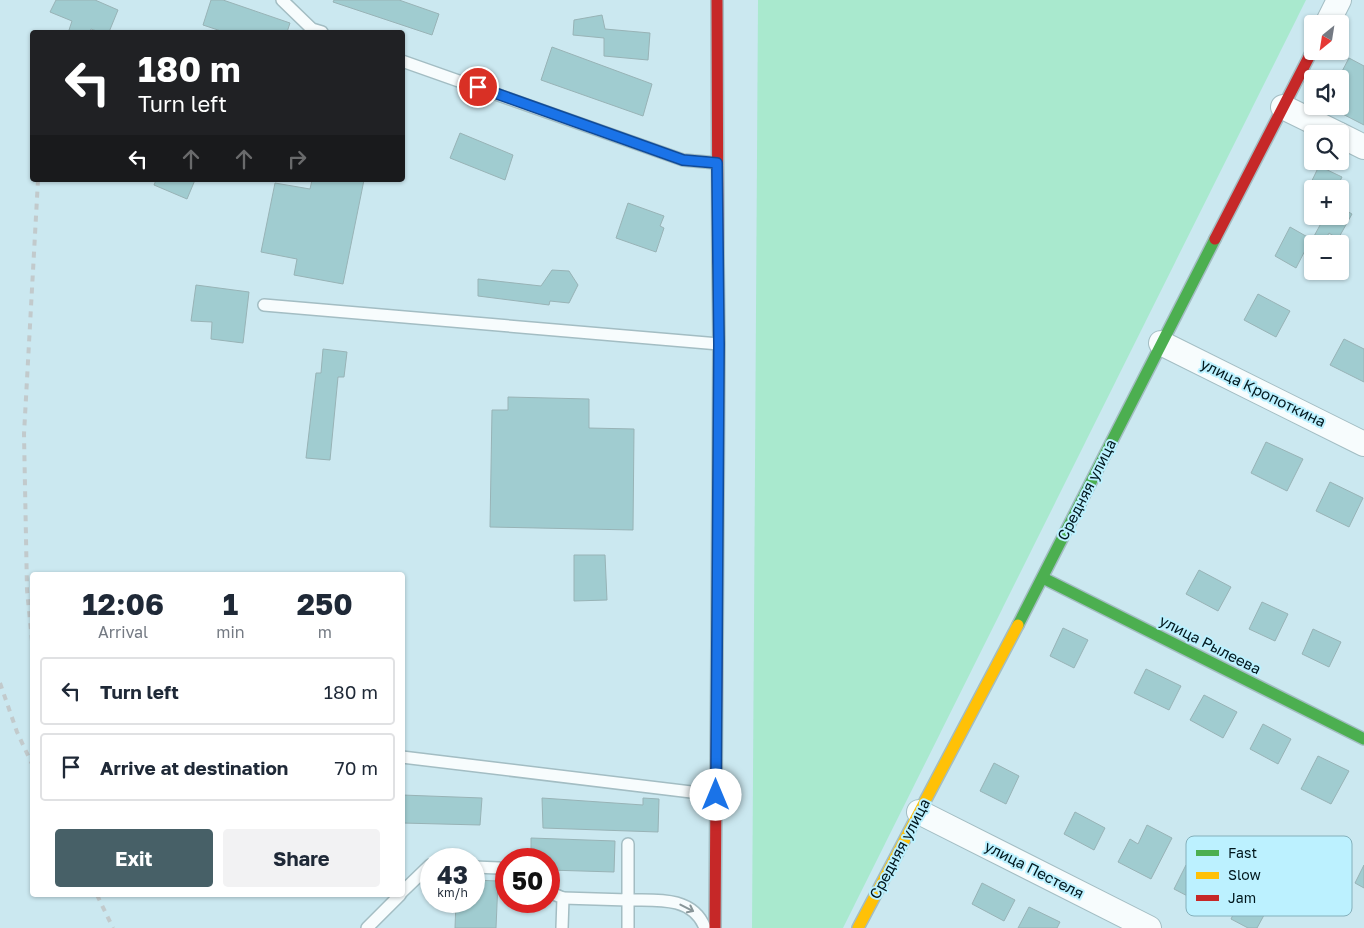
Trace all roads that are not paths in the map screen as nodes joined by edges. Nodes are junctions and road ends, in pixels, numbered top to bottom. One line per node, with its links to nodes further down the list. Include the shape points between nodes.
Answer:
1 (282, 0): 5 (lane)
2 (717, 0): 12 (street)
3 (1339, 0): 4 (street)
4 (1332, 15)
5 (315, 30)
6 (1307, 60): 8 (street, Средняя улица)
7 (405, 62): 12 (lane, via 683,160)
8 (1283, 107): 9 (street); 14 (street, Средняя улица)
9 (1320, 125)
10 (1349, 139): 11 (street)
11 (1364, 147)
12 (717, 163): 15 (street)
13 (264, 304): 15 (lane)
14 (1161, 343): 16 (street, улица Кропоткина); 17 (street, Средняя улица)
15 (719, 344): 20 (street)
16 (1364, 444)
17 (1043, 578): 18 (street, улица Рылеева); 21 (street, Средняя улица)
18 (1364, 739)
19 (405, 757): 20 (lane)
20 (716, 795): 33 (street)
21 (919, 812): 34 (street, Средняя улица); 35 (street, улица Пестеля)
22 (628, 844): 28 (lane)
23 (420, 875): 24 (lane)
24 (405, 889)
25 (398, 897): 29 (lane)
26 (560, 897): 27 (lane)
27 (563, 898): 28 (lane); 30 (lane)
28 (628, 900): 31 (lane); 32 (lane, one-way to 32, via 675,902 693,910)
29 (367, 928)
30 (562, 928)
31 (628, 928)
32 (705, 928)
33 (716, 928)
34 (858, 928)
35 (1149, 928)

